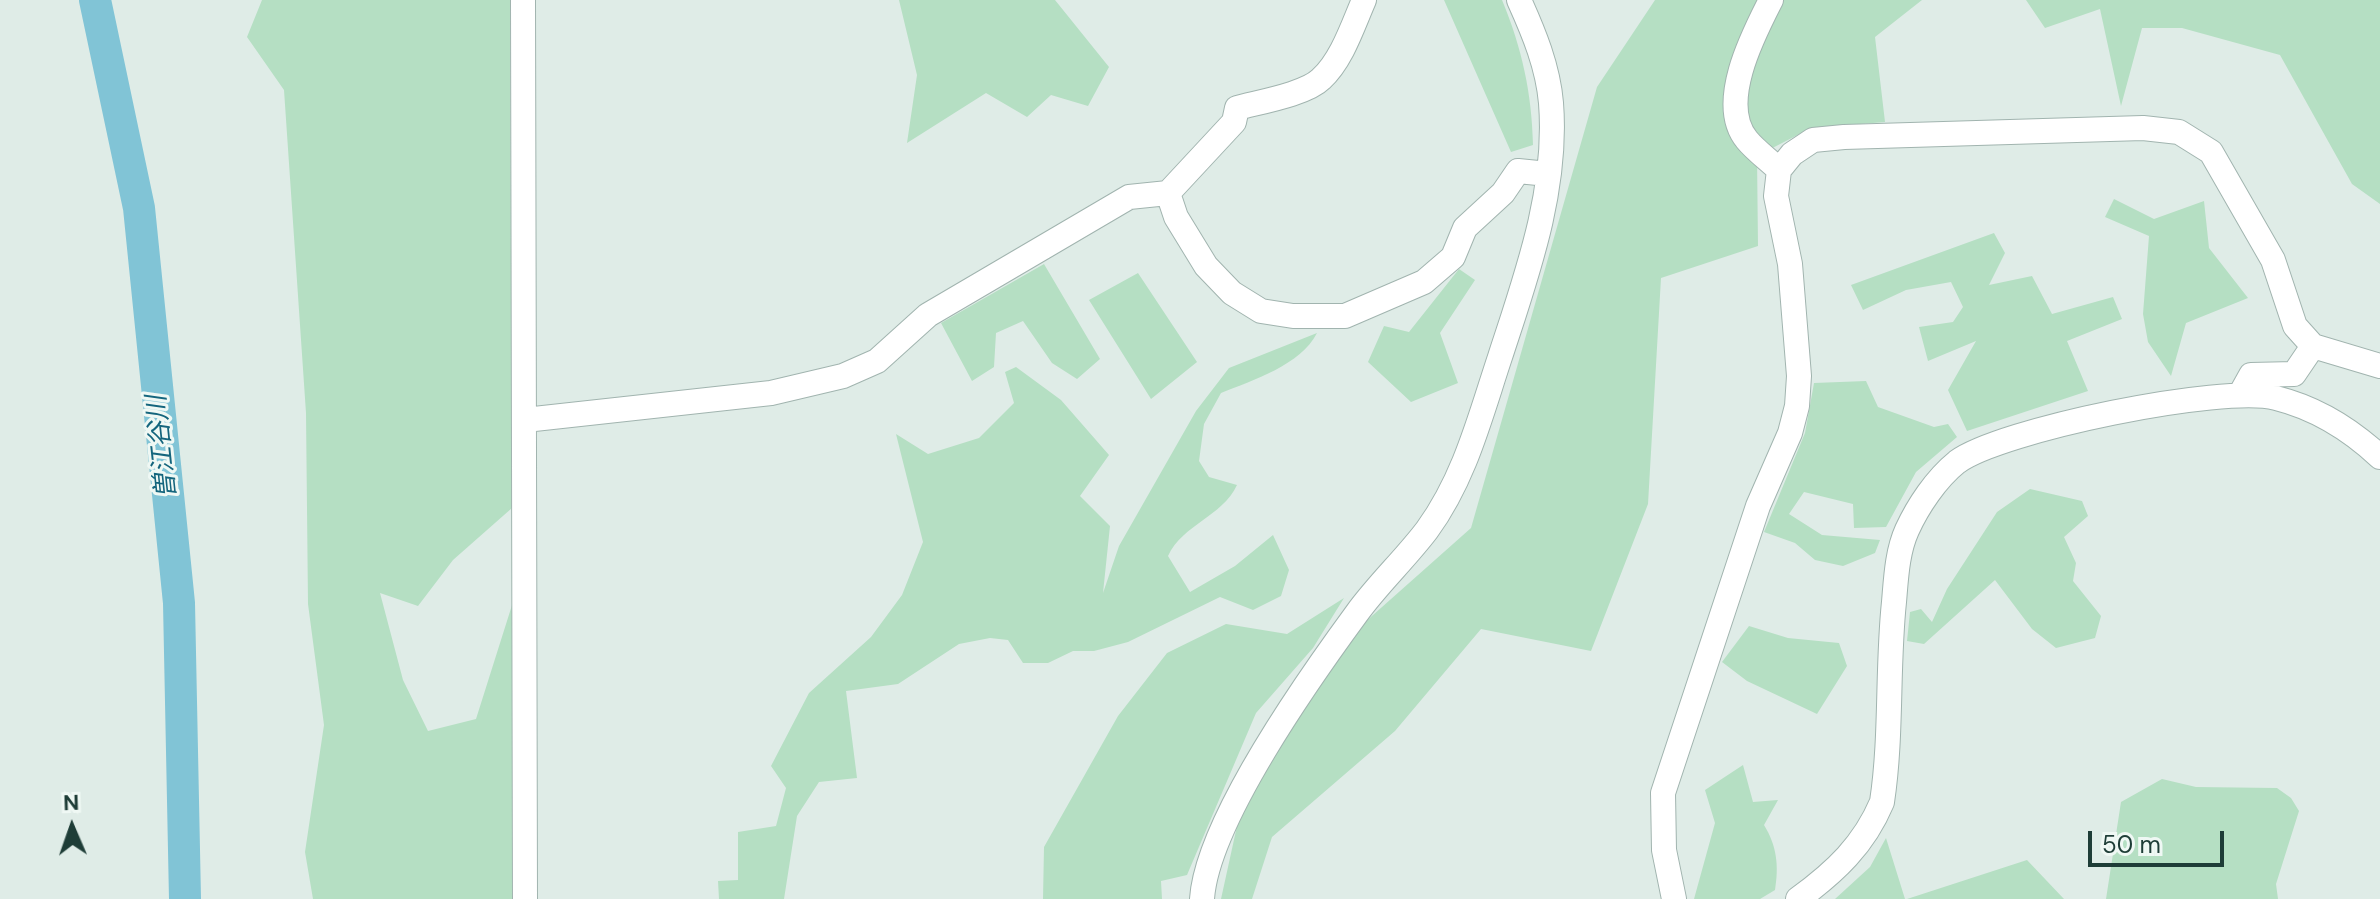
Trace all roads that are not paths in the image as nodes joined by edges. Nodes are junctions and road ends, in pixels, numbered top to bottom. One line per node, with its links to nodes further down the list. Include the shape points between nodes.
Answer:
1 (523, 0): 11 (street)
2 (1364, 0): 7 (street, via 1323,78 1237,108 1234,122)
3 (1519, 0): 6 (street, via 1547,73 1552,137)
4 (1771, 0): 5 (street, via 1737,83 1738,122 1745,139)
5 (1779, 170): 8 (street, via 1813,140 1844,137 2143,128 2179,132 2211,152 2273,260 2295,326); 15 (street, via 1776,196 1790,264 1797,406 1758,506 1663,793 1664,850)
6 (1548, 174): 7 (street, via 1518,171 1465,228 1453,257 1424,282 1345,316 1261,311 1232,293 1206,266); 14 (street, via 1517,303 1454,487 1427,530 1357,612 1264,750 1227,822)
7 (1168, 193): 11 (street, via 1129,197 928,315 877,361 843,376 771,393)
8 (2313, 346): 9 (street); 10 (street, via 2294,374 2251,375)
9 (2380, 366)
10 (2241, 393): 12 (street, via 2275,397 2320,414); 16 (street, via 2188,399 2004,439 1958,462 1928,493 1906,532 1897,571 1882,802 1857,848)
11 (525, 420): 13 (street)
12 (2380, 457)
13 (525, 899)
14 (1202, 899)
15 (1674, 899)
16 (1798, 899)

